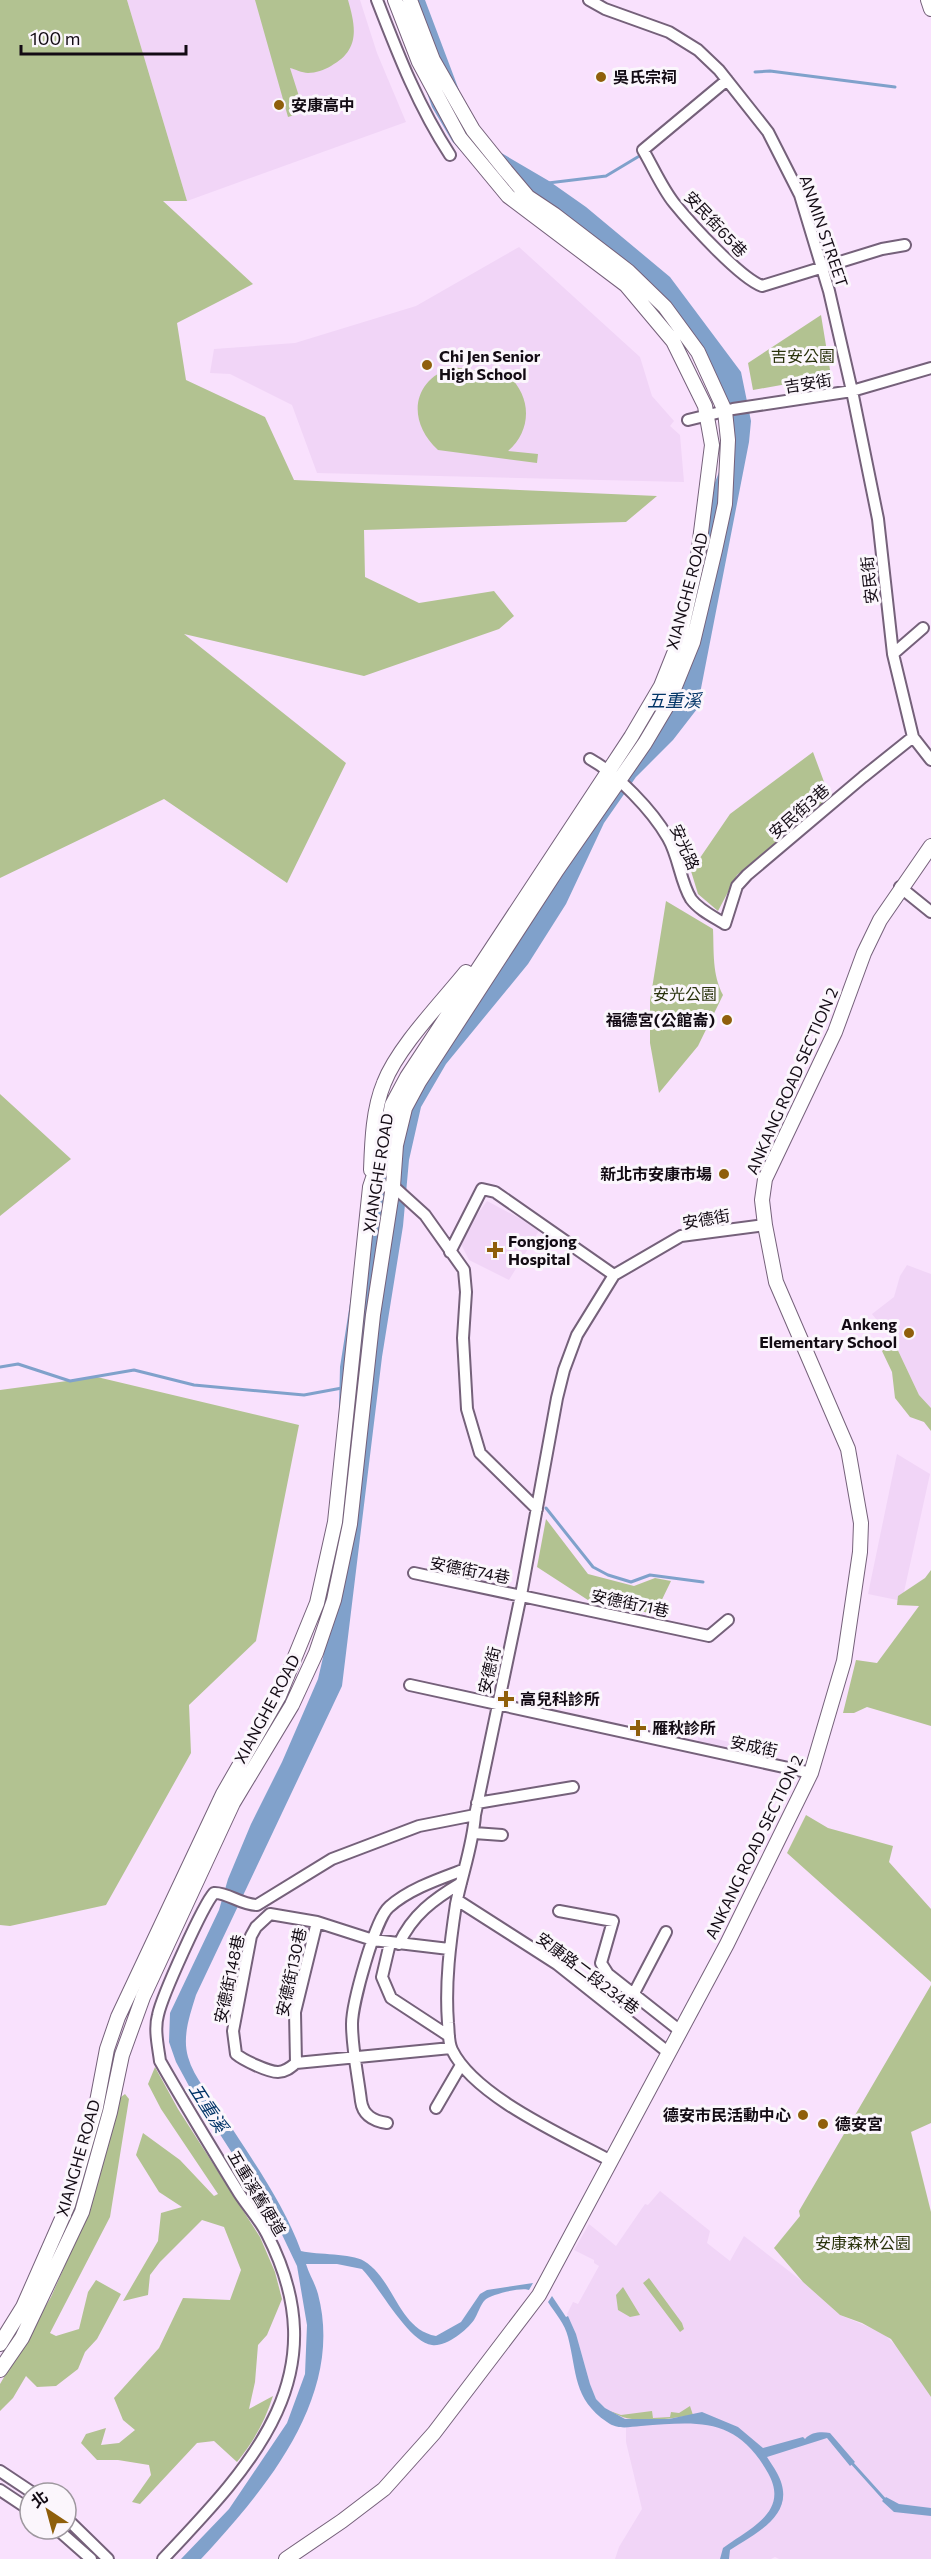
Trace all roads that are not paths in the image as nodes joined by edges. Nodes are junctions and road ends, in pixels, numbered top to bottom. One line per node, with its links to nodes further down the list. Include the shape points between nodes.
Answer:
1 (377, 0): 8 (street, via 413,90)
2 (396, 0): 14 (main road, XIANGHE ROAD, via 419,62 460,138 508,196 626,285 674,341)
3 (410, 0): 13 (main road, XIANGHE ROAD, via 433,60 473,130 528,197 628,271 664,307 698,352)
4 (589, 0): 7 (street, ANMIN STREET, via 669,32 698,50)
5 (928, 0): 6 (main road)
6 (931, 9)
7 (727, 80): 10 (street, ANMIN STREET, via 768,132 800,195); 10 (street, 安民街65巷, via 644,150 673,202 751,282 762,286)
8 (450, 155)
9 (905, 245): 10 (street)
10 (822, 267): 12 (street, ANMIN STREET)
11 (931, 368): 12 (street, 吉安街)
12 (852, 391): 13 (street, 吉安街); 17 (street, 安民街, via 878,519)
13 (729, 410): 14 (street, 吉安街); 21 (main road, XIANGHE ROAD, via 725,504 693,642 667,706)
14 (708, 417): 15 (street, 吉安街); 21 (main road, XIANGHE ROAD, via 712,445 707,498 679,641 661,686)
15 (688, 420)
16 (923, 628): 17 (street)
17 (893, 654): 18 (street, 安民街)
18 (914, 737): 20 (street, 安民街); 25 (street, 安民街3巷, via 747,875 737,886)
19 (590, 759): 21 (street, 安光路)
20 (931, 760)
21 (614, 775): 25 (street, 安光路, via 669,839 692,899); 26 (main road, XIANGHE ROAD, via 405,1108 396,1145); 27 (main road, XIANGHE ROAD, via 514,915 409,1042 384,1083 372,1147)
22 (931, 846): 23 (main road, ANKANG ROAD SECTION 2)
23 (900, 887): 24 (street); 28 (main road, ANKANG ROAD SECTION 2, via 864,953 835,1032 765,1179)
24 (931, 912)
25 (725, 924)
26 (393, 1186): 27 (street); 29 (street, via 424,1215); 64 (main road, XIANGHE ROAD, via 365,1382 350,1524 334,1600 292,1705 234,1803 143,1997 122,2055 82,2211 22,2338)
27 (370, 1187): 63 (main road, XIANGHE ROAD, via 335,1522 317,1603 284,1687 223,1794 118,2017 68,2205 23,2307)
28 (765, 1225): 30 (street, 安德街, via 681,1236); 37 (main road, ANKANG ROAD SECTION 2, via 778,1287 848,1449 861,1523 844,1661)
29 (450, 1251): 30 (street, via 483,1189 495,1192); 31 (street, via 464,1270 467,1409 480,1453)
30 (614, 1275): 31 (street, 安德街, via 577,1335 564,1370)
31 (537, 1509): 33 (street, 安德街)
32 (414, 1573): 33 (street, 安德街74巷)
33 (521, 1595): 34 (street, 安德街71巷, via 709,1636); 36 (street, 安德街)
34 (728, 1620)
35 (410, 1686): 36 (street, 安成街)
36 (496, 1705): 37 (street, 安成街); 39 (street, 安德街)
37 (812, 1773): 53 (main road, ANKANG ROAD SECTION 2, via 727,1944)
38 (573, 1788): 39 (street)
39 (477, 1803): 40 (street, 安德街)
40 (475, 1815): 41 (street, 安德街); 73 (street, 五重溪舊便道, via 419,1826 332,1859 257,1905 245,1905 220,1893 211,1896 166,1992 157,2016 160,2061 267,2234 289,2291 295,2324 284,2395 268,2433 208,2512)
41 (474, 1833): 42 (street); 43 (street, 安德街)
42 (502, 1835)
43 (463, 1870): 44 (street, 安德街); 49 (street, via 389,1907)
44 (461, 1883): 45 (street, 安德街); 50 (street, via 418,1913)
45 (457, 1900): 51 (street, 安德街); 56 (street, 安康路二段234巷, via 557,1964)
46 (559, 1911): 52 (street, via 613,1921 601,1963)
47 (317, 1922): 49 (street, 安德街148巷); 58 (street, 安德街130巷, via 295,2012); 58 (street, 安德街148巷, via 270,1914 256,1927 233,2031 236,2054 242,2059 276,2073)
48 (666, 1932): 52 (street)
49 (373, 1940): 50 (street, 安德街148巷); 57 (street, via 354,2007)
50 (394, 1944): 51 (street, 安德街148巷); 54 (street, via 382,1977 391,1998)
51 (449, 1949): 54 (street, 安德街)
52 (633, 1995): 53 (street)
53 (679, 2030): 56 (main road, ANKANG ROAD SECTION 2)
54 (449, 2036): 55 (street, 安德街)
55 (451, 2048): 57 (street, 安德街148巷); 59 (street, 安德街)
56 (669, 2053): 62 (main road, ANKANG ROAD SECTION 2)
57 (355, 2056): 58 (street, 安德街148巷); 61 (street, via 362,2108 374,2120)
58 (296, 2063)
59 (461, 2065): 60 (street); 62 (street, 安德街, via 483,2088)
60 (436, 2108)
61 (387, 2123)
62 (611, 2162): 74 (main road, ANKANG ROAD SECTION 2, via 539,2295 434,2433 384,2489)
63 (0, 2344)
64 (0, 2370)
65 (0, 2471): 66 (street)
66 (18, 2483)
67 (0, 2490): 68 (street)
68 (18, 2502)
69 (78, 2530): 72 (street)
70 (71, 2541): 71 (street)
71 (91, 2559)
72 (108, 2559)
73 (163, 2559)
74 (286, 2559)

